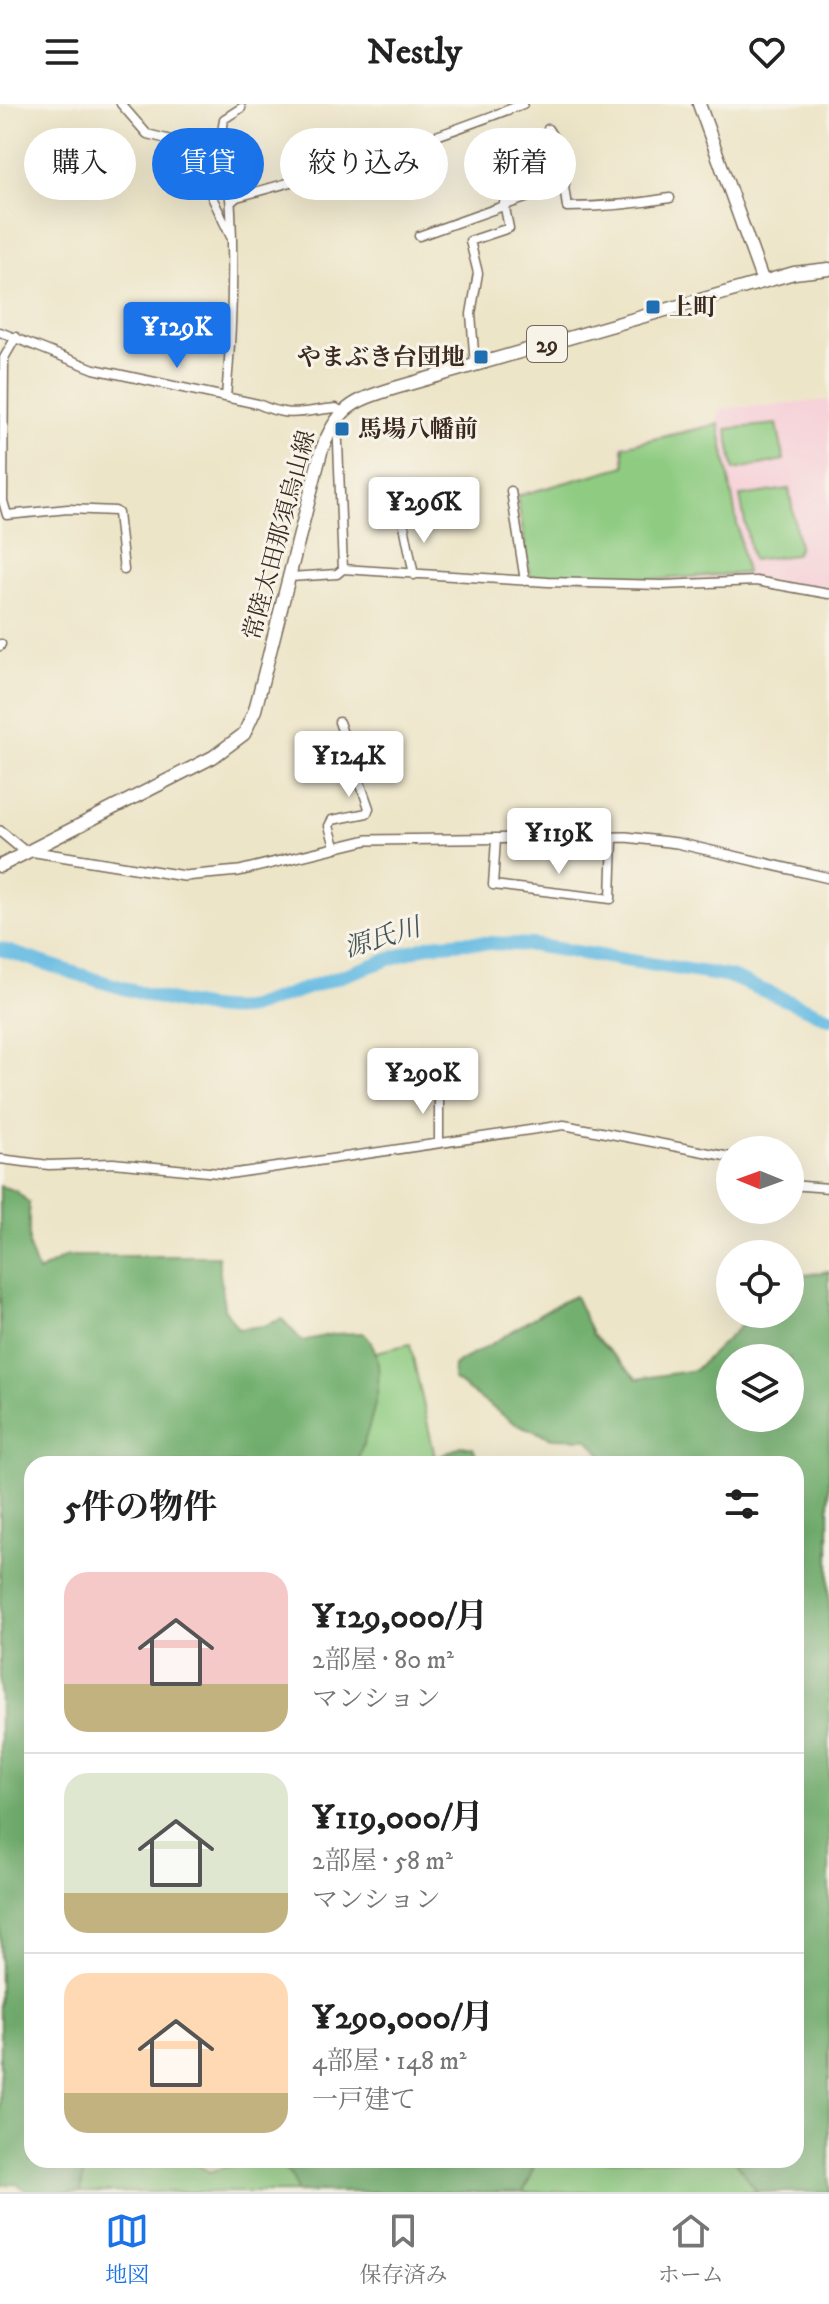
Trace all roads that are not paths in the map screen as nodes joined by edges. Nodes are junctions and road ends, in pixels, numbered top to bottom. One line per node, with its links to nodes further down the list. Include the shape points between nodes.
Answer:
1 (121, 104): 11 (street, via 147,134 183,143 190,151)
2 (523, 104): 8 (street, via 316,178)
3 (699, 104): 13 (main road)
4 (241, 108): 8 (street, via 224,119 221,135)
5 (670, 198): 7 (street, via 567,207)
6 (514, 200): 9 (street)
7 (566, 200)
8 (231, 202): 11 (street)
9 (504, 203): 10 (street); 16 (street, via 509,228 470,241 478,273 471,314)
10 (419, 236)
11 (233, 242): 17 (street, via 235,296)
12 (829, 269): 13 (main road, 常陸太田那須烏山線)
13 (763, 282): 16 (main road, 常陸太田那須烏山線 / 29)
14 (0, 332): 15 (street)
15 (16, 337): 17 (street, via 94,369); 22 (street, via 4,358 7,515 115,511)
16 (475, 365): 18 (main road, 常陸太田那須烏山線 / 29, via 363,398)
17 (226, 397): 18 (street, via 279,413 332,408)
18 (339, 414): 21 (street); 24 (main road, 常陸太田那須烏山線, via 321,452)
19 (511, 491): 25 (street)
20 (403, 520): 23 (street)
21 (343, 569): 23 (street); 24 (street, via 337,574)
22 (124, 570)
23 (414, 575): 25 (street)
24 (290, 577): 32 (main road, 常陸太田那須烏山線, via 244,734 213,757)
25 (525, 581): 26 (street, via 756,581)
26 (829, 594)
27 (339, 722): 31 (street, via 369,808 367,813 332,820)
28 (0, 831): 32 (street)
29 (613, 837): 30 (street); 30 (street, via 611,899 493,885); 34 (street, via 677,843)
30 (496, 839): 31 (street, via 367,840)
31 (335, 846): 32 (street, via 239,871 194,876)
32 (28, 851): 33 (main road, 常陸太田那須烏山線)
33 (0, 866)
34 (829, 878)
35 (417, 1081): 36 (street, via 439,1081)
36 (439, 1141): 37 (street, via 564,1125); 38 (street, via 229,1174)
37 (716, 1154)
38 (0, 1159)
39 (804, 1186): 40 (street)
40 (829, 1188)

